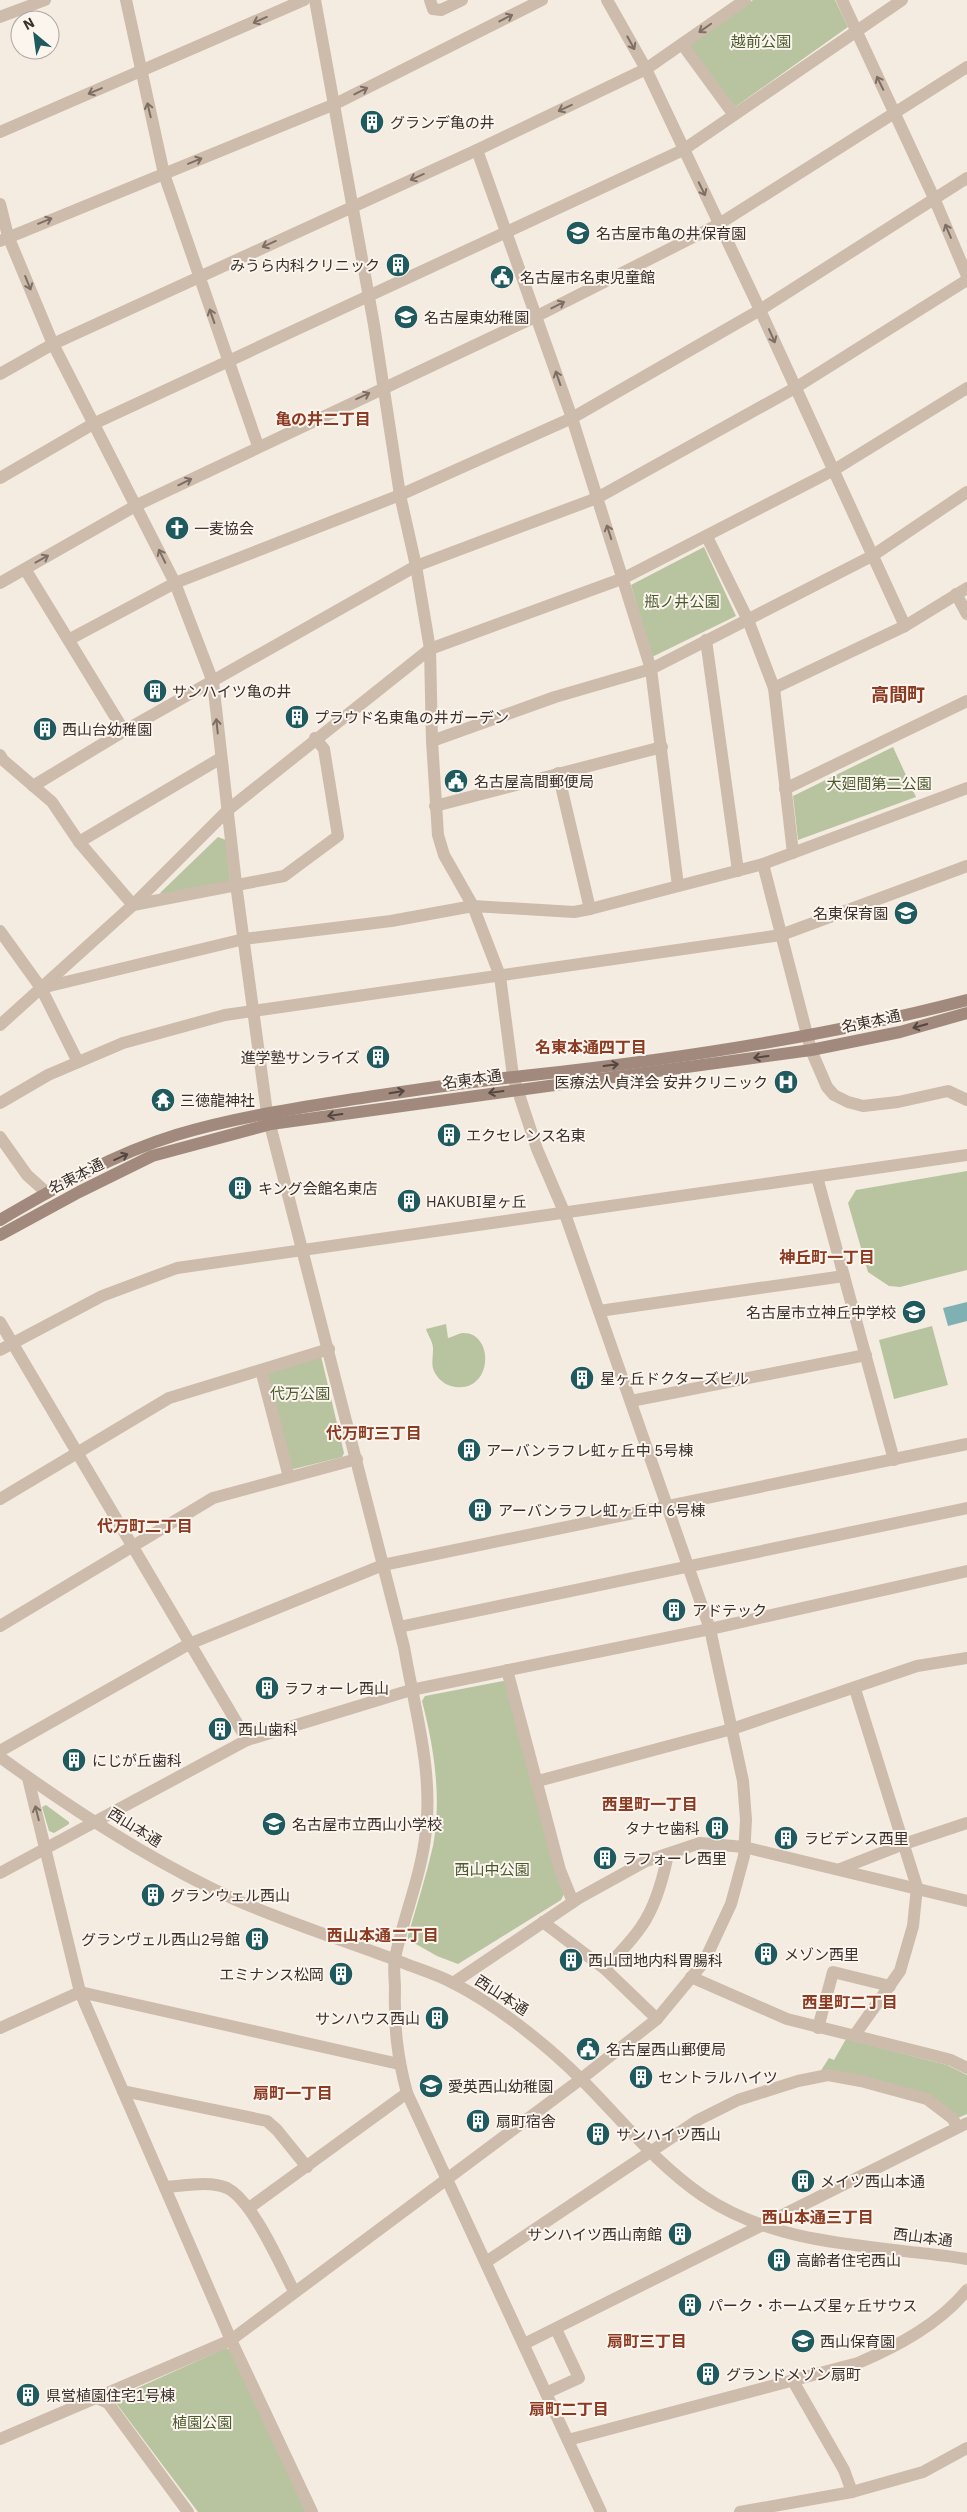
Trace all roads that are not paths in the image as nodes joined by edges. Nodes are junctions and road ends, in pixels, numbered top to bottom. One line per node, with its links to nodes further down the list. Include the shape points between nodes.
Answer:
1 (44, 0): 12 (street)
2 (126, 0): 17 (street)
3 (304, 0): 17 (street, one-way to 17)
4 (315, 0): 18 (street)
5 (430, 0): 6 (street, via 433,9 441,10)
6 (462, 0)
7 (542, 0): 18 (street, one-way to 7)
8 (607, 0): 16 (street, one-way to 16)
9 (746, 0): 14 (street, one-way to 14)
10 (842, 0): 13 (street)
11 (902, 0): 13 (street)
12 (0, 17)
13 (856, 32): 19 (street, one-way to 13); 20 (street)
14 (682, 44): 16 (street); 20 (street)
15 (967, 67): 19 (street)
16 (646, 69): 22 (street, one-way to 22); 23 (street)
17 (140, 72): 21 (street, one-way to 21); 24 (street, one-way to 17)
18 (335, 104): 24 (street, one-way to 18); 28 (street)
19 (894, 112): 26 (street); 29 (street)
20 (734, 115): 23 (street)
21 (0, 132)
22 (477, 150): 28 (street, one-way to 28); 30 (street)
23 (683, 150): 29 (street, one-way to 29); 30 (street)
24 (164, 174): 31 (street, one-way to 24); 32 (street)
25 (967, 178): 26 (street)
26 (934, 198): 33 (street, one-way to 26); 36 (street)
27 (0, 204): 31 (street)
28 (352, 206): 32 (street, one-way to 32); 35 (street)
29 (719, 224): 36 (street); 37 (street, one-way to 29)
30 (507, 233): 35 (street); 37 (street)
31 (4, 238): 38 (street, one-way to 38)
32 (198, 276): 38 (street); 39 (street, one-way to 32)
33 (967, 276)
34 (967, 280): 42 (street)
35 (368, 298): 39 (street); 41 (street)
36 (760, 310): 42 (street, one-way to 42); 44 (street)
37 (537, 316): 41 (street); 44 (street, one-way to 37)
38 (53, 344): 40 (street); 45 (street)
39 (228, 362): 45 (street); 46 (street)
40 (0, 374)
41 (384, 387): 46 (street, one-way to 41); 50 (street)
42 (795, 388): 47 (street); 51 (street)
43 (967, 388): 47 (street)
44 (572, 418): 50 (street); 51 (street)
45 (93, 424): 48 (street); 52 (street)
46 (258, 446): 52 (street, one-way to 46)
47 (834, 470): 53 (street); 54 (street)
48 (0, 478)
49 (967, 492): 54 (street)
50 (400, 494): 55 (street); 58 (street)
51 (597, 498): 55 (street); 57 (street, one-way to 51)
52 (137, 505): 56 (street, one-way to 52); 58 (street, one-way to 52)
53 (707, 537): 57 (street); 62 (street)
54 (872, 556): 62 (street); 63 (street)
55 (416, 566): 66 (street); 68 (street)
56 (25, 569): 59 (street); 64 (street)
57 (624, 578): 66 (street); 67 (street)
58 (175, 582): 64 (street); 68 (street)
59 (0, 583)
60 (962, 591): 61 (street); 63 (street)
61 (967, 614)
62 (748, 620): 65 (street); 69 (street)
63 (905, 626): 69 (street)
64 (70, 638): 71 (street)
65 (706, 640): 67 (street); 87 (street)
66 (430, 648): 72 (street); 73 (street)
67 (651, 669): 73 (street, via 555,697); 74 (street)
68 (213, 682): 71 (street); 76 (street, one-way to 68)
69 (774, 688): 79 (street)
70 (967, 701): 79 (street)
71 (124, 731): 78 (street)
72 (315, 738): 82 (street); 88 (street, via 324,749 338,836 284,876)
73 (432, 741): 81 (street)
74 (662, 747): 77 (street); 89 (street)
75 (0, 755): 78 (street)
76 (221, 758): 82 (street); 83 (street)
77 (558, 774): 81 (street); 92 (street)
78 (33, 786): 83 (street, via 52,802)
79 (785, 789): 84 (street)
80 (966, 791): 84 (street)
81 (435, 806): 91 (street, via 444,855)
82 (229, 809): 88 (street); 90 (street)
83 (79, 842): 90 (street)
84 (792, 853): 85 (street)
85 (763, 864): 87 (street); 94 (street)
86 (967, 866): 94 (street)
87 (738, 871): 89 (street)
88 (236, 884): 90 (street); 95 (street)
89 (678, 886): 92 (street)
90 (133, 905): 97 (street)
91 (473, 906): 92 (street, via 574,912); 95 (street, via 391,921); 96 (street)
92 (590, 909)
93 (0, 931): 97 (street)
94 (781, 935): 96 (street); 102 (street)
95 (244, 939): 97 (street); 99 (street)
96 (500, 976): 99 (street); 105 (street)
97 (41, 988): 101 (street); 104 (street)
98 (967, 1000): 102 (main road, 名東本通)
99 (254, 1012): 104 (street, via 225,1016 123,1043); 109 (street)
100 (967, 1013): 103 (main road, 名東本通, one-way to 103, via 900,1032)
101 (0, 1025)
102 (807, 1037): 103 (street); 105 (main road, 名東本通, one-way to 102, via 646,1061)
103 (811, 1050): 106 (main road, 名東本通, one-way to 106); 107 (street, via 828,1087 834,1095 848,1102 864,1106 948,1091)
104 (78, 1062): 108 (street)
105 (513, 1076): 106 (street); 109 (main road, 名東本通, one-way to 105)
106 (518, 1089): 109 (main road, 名東本通, one-way to 109); 114 (street, via 537,1149)
107 (967, 1100)
108 (0, 1103)
109 (269, 1118): 113 (main road, 名東本通, one-way to 109, via 122,1156 176,1135); 116 (main road, 名東本通, via 152,1156); 117 (street)
110 (0, 1137): 113 (street, via 28,1175)
111 (967, 1155): 112 (street)
112 (817, 1177): 114 (street); 118 (street)
113 (47, 1193): 115 (main road, 名東本通)
114 (565, 1214): 117 (street); 119 (street)
115 (0, 1220)
116 (0, 1235)
117 (303, 1250): 121 (street, via 177,1268 102,1296); 122 (street)
118 (844, 1276): 119 (street); 124 (street)
119 (599, 1311): 126 (street)
120 (0, 1322): 121 (street)
121 (12, 1342): 123 (street); 128 (street)
122 (329, 1349): 125 (street); 129 (street)
123 (0, 1350)
124 (866, 1355): 126 (street); 130 (street)
125 (261, 1370): 128 (street, via 169,1398); 131 (street)
126 (630, 1401): 133 (street)
127 (967, 1444): 130 (street)
128 (78, 1453): 132 (street); 135 (street)
129 (357, 1459): 131 (street); 136 (street)
130 (894, 1460): 133 (street)
131 (289, 1477): 135 (street, via 213,1498)
132 (0, 1499)
133 (667, 1507): 136 (street); 137 (street)
134 (967, 1508): 137 (street)
135 (132, 1546): 139 (street); 142 (street)
136 (383, 1565): 140 (street); 142 (street)
137 (687, 1565): 140 (street); 141 (street)
138 (967, 1571): 141 (street)
139 (0, 1626)
140 (398, 1627): 146 (street)
141 (710, 1630): 144 (street); 147 (street)
142 (190, 1644): 148 (street); 149 (street)
143 (967, 1658): 145 (street, via 917,1666)
144 (507, 1670): 146 (street); 152 (street)
145 (855, 1689): 147 (street); 155 (street)
146 (411, 1690): 148 (street); 165 (street, via 425,1751 426,1830 420,1866)
147 (732, 1728): 152 (street); 156 (street, via 743,1781)
148 (246, 1740): 153 (street)
149 (0, 1751)
150 (0, 1757): 151 (street, 西山本通)
151 (28, 1778): 153 (street, 西山本通); 157 (street, one-way to 151)
152 (538, 1781): 163 (street, via 560,1870)
153 (95, 1822): 157 (street); 165 (street, 西山本通, via 158,1861 235,1899)
154 (967, 1823): 155 (street)
155 (904, 1844): 159 (street); 161 (street)
156 (744, 1847): 158 (street, via 700,1843); 159 (street); 167 (street, via 731,1904 704,1962)
157 (47, 1849): 160 (street); 170 (street)
158 (668, 1854): 163 (street, via 646,1861); 166 (street, via 656,1898 641,1927)
159 (840, 1869): 161 (street)
160 (0, 1873)
161 (917, 1887): 162 (street); 169 (street, via 907,1950 900,1971)
162 (967, 1901)
163 (573, 1902): 164 (street)
164 (544, 1922): 166 (street); 168 (street)
165 (395, 1960): 168 (street, 西山本通); 175 (street, via 394,2024)
166 (605, 1969): 171 (street)
167 (691, 1977): 171 (street); 173 (street, via 787,2019)
168 (453, 1983): 177 (street, 西山本通, via 523,2029)
169 (890, 1986): 173 (street, via 834,1972); 174 (street)
170 (80, 1992): 172 (street); 175 (street); 178 (street)
171 (657, 2020): 177 (street)
172 (0, 2028)
173 (818, 2028): 174 (street)
174 (854, 2036): 176 (street, via 938,2056)
175 (400, 2064): 179 (street)
176 (967, 2068)
177 (581, 2079): 181 (street, 西山本通); 183 (street)
178 (123, 2091): 182 (street, via 266,2121); 184 (street)
179 (407, 2093): 182 (street); 183 (street)
180 (962, 2125): 181 (street, via 927,2099 828,2075 738,2100 698,2120); 186 (street)
181 (650, 2152): 186 (street, 西山本通, via 705,2198 748,2220); 188 (street)
182 (307, 2167): 185 (street)
183 (448, 2179): 188 (street); 190 (street)
184 (165, 2187): 185 (street, via 226,2188); 192 (street)
185 (249, 2208): 190 (street)
186 (766, 2224): 187 (street, 西山本通, via 815,2240); 191 (street)
187 (967, 2259)
188 (486, 2262): 193 (street)
189 (967, 2290): 194 (street, via 937,2319 879,2354 858,2363)
190 (294, 2291): 192 (street)
191 (556, 2328): 193 (street); 195 (street, via 580,2378)
192 (231, 2340): 196 (street); 202 (street)
193 (524, 2344): 195 (street)
194 (793, 2380): 198 (street); 200 (street, via 844,2470)
195 (546, 2393): 198 (street)
196 (98, 2398): 197 (street); 201 (street, via 108,2403)
197 (0, 2439)
198 (568, 2440): 203 (street)
199 (967, 2448): 200 (street, via 923,2472)
200 (852, 2492): 204 (street)
201 (188, 2512)
202 (312, 2512)
203 (601, 2512)
204 (740, 2512)

